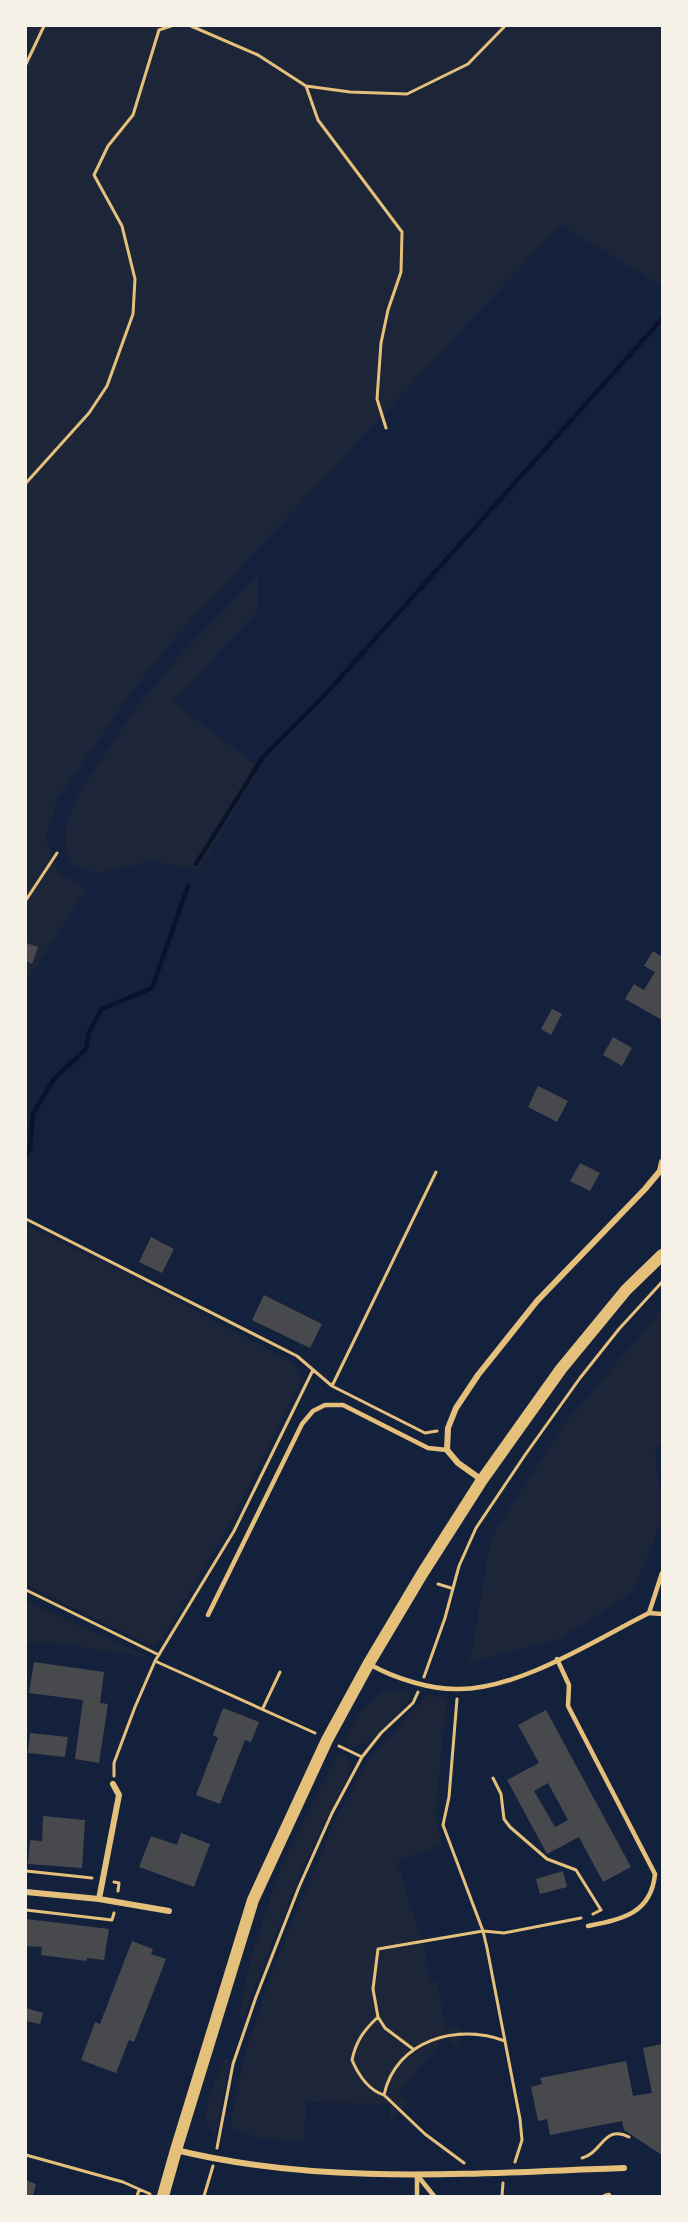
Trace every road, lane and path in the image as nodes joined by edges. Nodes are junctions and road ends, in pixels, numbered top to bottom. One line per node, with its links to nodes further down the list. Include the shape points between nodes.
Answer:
1 (44, 26): 5 (path)
2 (171, 26): 8 (path, via 159,30 133,115 108,146 94,175 122,226 135,279 133,314 107,386)
3 (191, 26): 6 (path, via 258,55)
4 (504, 26): 6 (path, via 468,64 407,94)
5 (26, 64)
6 (306, 86): 7 (path, via 318,120 402,232 401,272 381,343 377,399)
7 (386, 428)
8 (26, 483)
9 (57, 853): 10 (path)
10 (26, 900)
11 (663, 1162): 12 (street)
12 (661, 1170): 19 (street, via 537,1301 478,1375)
13 (436, 1172): 18 (path)
14 (26, 1219): 17 (path, via 297,1356)
15 (663, 1255): 21 (main road, via 626,1290 561,1369)
16 (663, 1282): 24 (path, via 586,1370 525,1455 476,1528)
17 (313, 1370): 18 (path); 29 (path, via 234,1531)
18 (332, 1386): 19 (path, via 425,1433)
19 (448, 1428): 20 (street)
20 (447, 1450): 21 (street); 28 (lane, via 428,1448 343,1405 326,1405 313,1411 302,1424)
21 (482, 1480): 32 (main road)
22 (663, 1573): 26 (lane)
23 (438, 1584): 24 (path)
24 (451, 1588): 34 (path, via 445,1618)
25 (26, 1590): 29 (path)
26 (649, 1613): 27 (lane); 30 (lane)
27 (663, 1614)
28 (208, 1615)
29 (159, 1655): 31 (path)
30 (557, 1659): 35 (lane, via 497,1684); 50 (lane, via 569,1685 568,1706 655,1874 645,1904 633,1913)
31 (155, 1661): 36 (path); 40 (path, via 114,1763)
32 (369, 1663): 34 (lane, via 392,1676); 37 (main road)
33 (280, 1672): 36 (path)
34 (422, 1683): 35 (lane); 38 (path, via 413,1703)
35 (458, 1689): 52 (path, via 443,1825)
36 (263, 1708): 37 (path)
37 (327, 1740): 38 (path); 58 (main road, via 253,1900)
38 (362, 1757): 61 (path, via 299,1887 256,1997 233,2064)
39 (493, 1778): 46 (path, via 501,1794 504,1819 510,1827 547,1859 576,1870)
40 (113, 1784): 42 (street, via 119,1795)
41 (26, 1871): 42 (path)
42 (103, 1879): 43 (path); 45 (street)
43 (119, 1883)
44 (26, 1893): 45 (street)
45 (99, 1899): 48 (street)
46 (600, 1910): 50 (path); 52 (path, via 586,1917 504,1933)
47 (26, 1911): 49 (path)
48 (169, 1911)
49 (112, 1920)
50 (604, 1923): 51 (lane)
51 (588, 1926)
52 (483, 1931): 53 (path, via 378,1949 373,1989); 54 (path)
53 (378, 2017): 55 (path, via 385,2028); 56 (path, via 362,2033 352,2060 367,2084)
54 (505, 2041): 55 (path, via 489,2035 442,2036); 62 (path, via 522,2140 514,2163)
55 (413, 2049): 56 (path, via 393,2071)
56 (384, 2095): 63 (path, via 425,2134)
57 (629, 2137): 60 (path, via 611,2135 590,2156)
58 (176, 2150): 61 (street); 68 (main road)
59 (26, 2155): 66 (path)
60 (574, 2158)
61 (215, 2159): 65 (street, via 306,2171); 69 (path)
62 (525, 2162)
63 (472, 2165)
64 (624, 2168): 65 (street)
65 (417, 2175): 70 (lane); 71 (lane)
66 (139, 2190): 67 (path); 68 (path)
67 (137, 2196)
68 (161, 2196)
69 (204, 2196)
70 (417, 2196)
71 (435, 2196)

